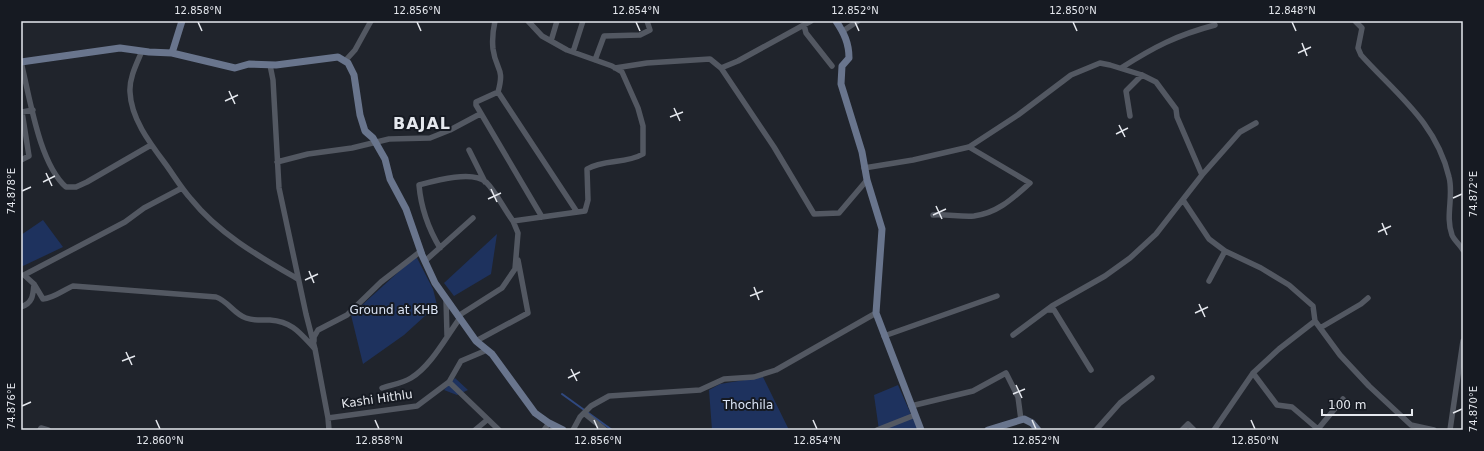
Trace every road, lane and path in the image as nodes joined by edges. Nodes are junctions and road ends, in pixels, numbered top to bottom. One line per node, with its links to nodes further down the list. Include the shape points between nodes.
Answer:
1 (182, 21): 18 (street)
2 (371, 21): 20 (street, via 355,50)
3 (495, 21): 28 (street, via 493,49 502,76)
4 (528, 21): 15 (street, via 542,36)
5 (557, 21): 15 (street)
6 (583, 21): 17 (street)
7 (647, 21): 19 (street, via 650,30 640,35 604,36)
8 (811, 21): 12 (street)
9 (836, 21): 14 (street)
10 (858, 21): 14 (street)
11 (1356, 21): 51 (street, via 1362,28 1358,48 1361,55 1416,112 1434,138 1450,179 1449,223 1453,237)
12 (804, 24): 23 (street, via 806,33); 25 (street)
13 (1215, 25): 26 (street, via 1186,33 1158,45)
14 (843, 31): 39 (street, via 849,47 849,58 842,66 841,84 862,152)
15 (551, 41): 17 (street)
16 (142, 51): 18 (street); 21 (street, via 120,48); 34 (street, via 136,63 130,91 137,120)
17 (572, 52): 19 (street)
18 (172, 53): 22 (street, via 235,68 249,64)
19 (595, 60): 24 (street)
20 (345, 61): 22 (street, via 338,57); 33 (street, via 354,75 365,131)
21 (21, 62): 29 (street)
22 (270, 65): 38 (street)
23 (832, 66)
24 (615, 68): 25 (street, via 710,59); 45 (street, via 622,72 644,126 643,154 633,160 594,165 587,169 588,200 585,211)
25 (721, 68): 41 (street, via 774,147 814,214 839,213)
26 (1121, 68): 27 (street); 35 (street, via 1100,63 1071,75 1018,115)
27 (1142, 75): 31 (street, via 1126,91); 40 (street, via 1156,82 1176,109 1177,117)
28 (498, 92): 30 (street, via 476,102); 45 (street)
29 (33, 110): 34 (street, via 47,161 58,180 66,187 76,187 87,182); 37 (street, via 22,112 29,156)
30 (480, 114): 33 (street, via 430,138); 47 (street)
31 (1130, 116)
32 (1256, 123): 40 (street, via 1240,132)
33 (374, 141): 38 (street, via 352,148 308,154); 52 (street, via 385,159 390,179 406,209)
34 (151, 145): 43 (street)
35 (969, 147): 39 (street); 46 (street, via 1030,183 1005,205 990,212 973,216)
36 (469, 150): 42 (street)
37 (21, 160)
38 (277, 162): 57 (street, via 279,188)
39 (864, 168): 41 (street)
40 (1202, 175): 44 (street)
41 (867, 180): 65 (street, via 882,229)
42 (485, 182): 49 (street); 50 (street, via 474,178 444,178 419,185 421,204 432,235)
43 (182, 188): 56 (street, via 144,208 126,222); 57 (street, via 201,210 237,242)
44 (1183, 200): 53 (street, via 1209,239); 64 (street, via 1156,234 1130,258)
45 (577, 212): 47 (street)
46 (933, 215)
47 (542, 217): 49 (street)
48 (473, 218): 50 (street)
49 (513, 221): 54 (street, via 518,233)
50 (440, 248): 55 (street)
51 (1463, 250)
52 (421, 251): 55 (street); 76 (street, via 381,282 347,315 318,330 314,337)
53 (1225, 251): 58 (street); 67 (street, via 1289,285 1313,306)
54 (516, 252): 66 (street, via 515,269 502,288); 74 (street, via 528,313)
55 (425, 262): 62 (street)
56 (22, 274): 59 (street)
57 (298, 279): 70 (street)
58 (1210, 281)
59 (34, 284): 63 (street, via 31,301); 69 (street, via 43,299 53,297 73,286 216,297 246,318 286,322)
60 (997, 296): 73 (street)
61 (1368, 298): 68 (street)
62 (446, 299): 66 (street); 72 (street)
63 (21, 307)
64 (1047, 310): 71 (street); 78 (street, via 1054,310)
65 (876, 313): 73 (street); 85 (street, via 776,370 754,377 724,379 700,390 609,396)
66 (459, 317): 72 (street); 74 (street)
67 (1315, 321): 68 (street); 79 (street)
68 (1320, 328): 109 (street, via 1364,381 1410,425)
69 (296, 329): 70 (street); 76 (street)
70 (311, 335): 76 (street)
71 (1013, 335)
72 (447, 336): 82 (street, via 421,371 410,378)
73 (884, 336): 84 (street)
74 (476, 341): 77 (street)
75 (1463, 341): 110 (street)
76 (315, 349): 87 (street)
77 (487, 350): 81 (street, via 461,361); 90 (street, via 535,413)
78 (1091, 370)
79 (1253, 373): 107 (street); 108 (street, via 1277,405 1292,407)
80 (1152, 378): 104 (street, via 1120,403)
81 (449, 382): 87 (street, Kashi Hithlu, via 418,406); 88 (street)
82 (382, 388)
83 (1344, 399): 108 (street)
84 (911, 406): 86 (street); 89 (street, via 973,391 1006,373 1018,397)
85 (586, 411): 98 (street); 99 (street)
86 (915, 415): 100 (street); 101 (street)
87 (328, 418): 93 (street)
88 (487, 420): 94 (street); 95 (street)
89 (1021, 420): 102 (street); 103 (street, via 1032,423)
90 (549, 423): 96 (street); 97 (street)
91 (40, 430): 92 (street)
92 (48, 430)
93 (328, 430)
94 (475, 430)
95 (499, 430)
96 (544, 430)
97 (563, 430)
98 (573, 430)
99 (605, 430)
100 (877, 430)
101 (921, 430)
102 (988, 430)
103 (1038, 430)
104 (1096, 430)
105 (1182, 430): 106 (street, via 1188,424)
106 (1194, 430)
107 (1214, 430)
108 (1318, 430)
109 (1434, 430)
110 (1450, 430)

